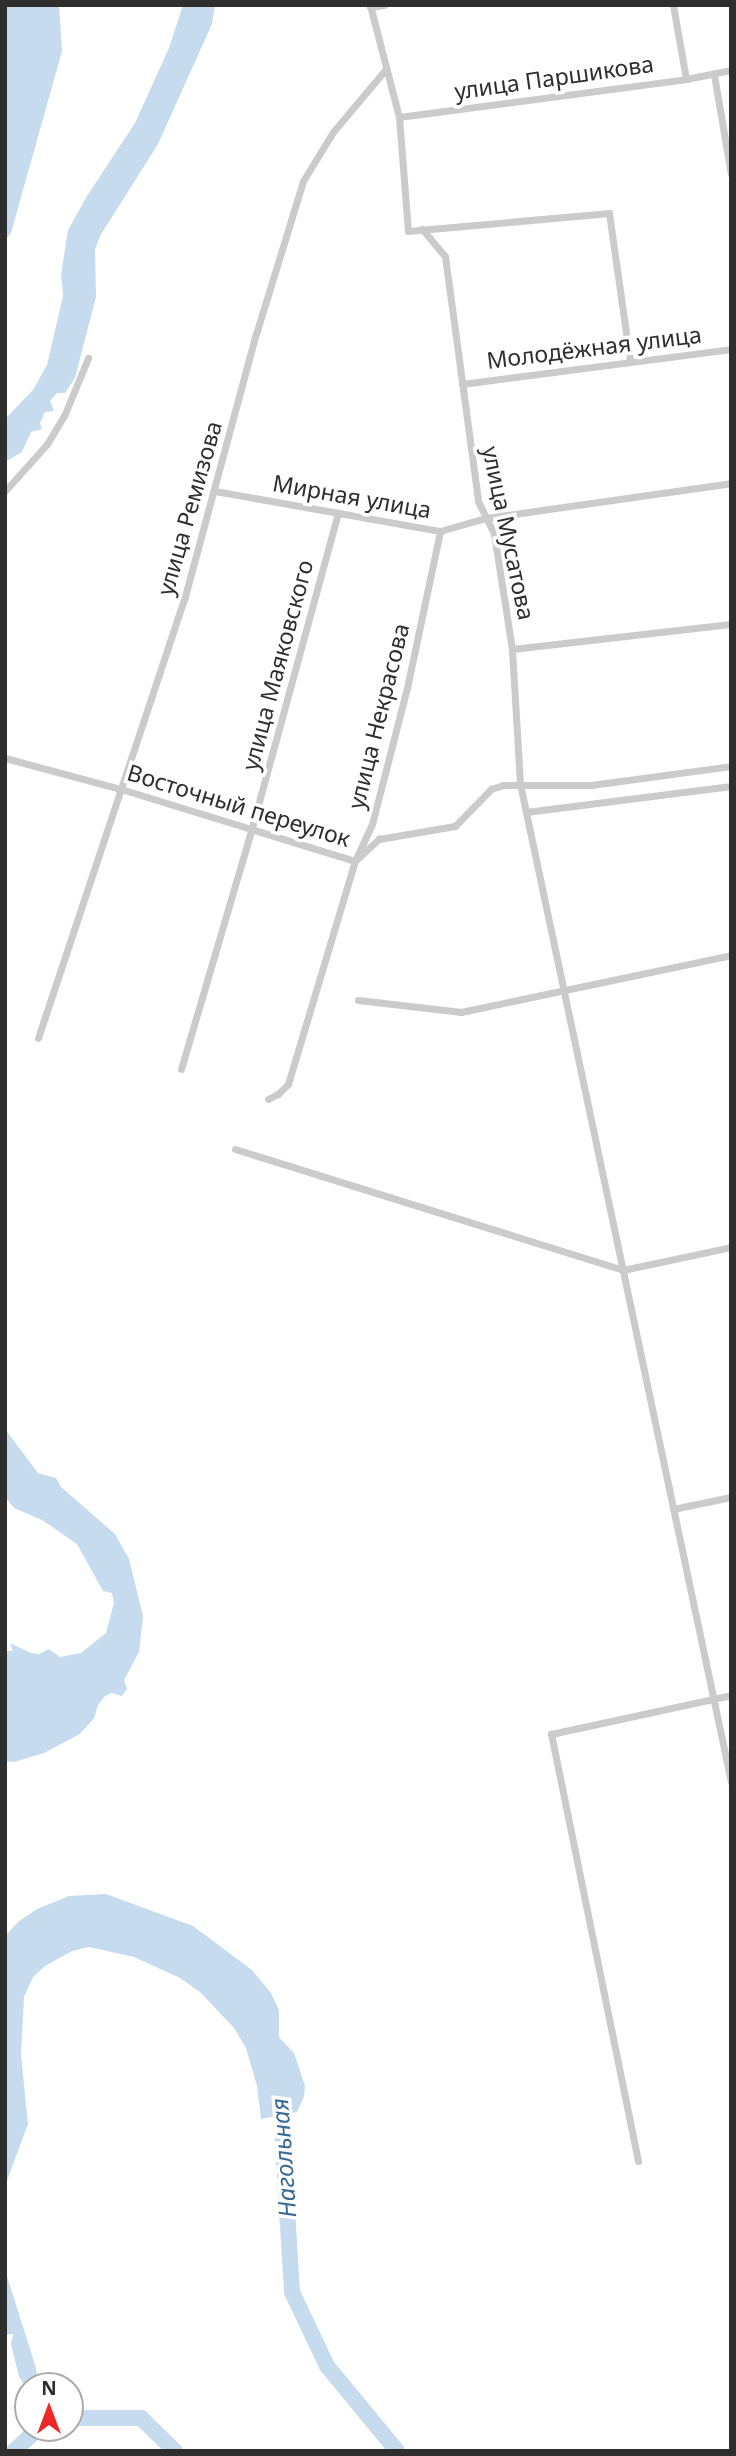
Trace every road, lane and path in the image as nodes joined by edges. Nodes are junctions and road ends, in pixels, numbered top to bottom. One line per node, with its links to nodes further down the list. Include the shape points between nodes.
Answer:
1 (384, 5): 3 (street)
2 (673, 5): 7 (street)
3 (370, 6): 5 (street)
4 (731, 70): 6 (street, улица Паршикова)
5 (385, 71): 8 (street); 17 (street, улица Ремизова, via 333,132 303,181)
6 (714, 75): 7 (street, улица Паршикова); 9 (street)
7 (686, 79): 8 (street, улица Паршикова)
8 (399, 117): 10 (street, улица Мусатова, via 408,231)
9 (731, 174)
10 (422, 229): 13 (street, via 608,213); 14 (street, улица Мусатова, via 445,256)
11 (731, 349): 13 (street, Молодёжная улица)
12 (88, 358): 16 (street, via 47,444)
13 (630, 361): 14 (street, Молодёжная улица)
14 (462, 384): 19 (street, улица Мусатова, via 478,501)
15 (731, 483): 19 (street, Мирная улица)
16 (5, 491)
17 (215, 491): 18 (street, Мирная улица); 27 (street, улица Ремизова)
18 (338, 513): 20 (street, Мирная улица); 29 (street, улица Маяковского)
19 (486, 518): 20 (street, Мирная улица); 22 (street, улица Мусатова, via 494,534)
20 (440, 531): 30 (street, улица Некрасова, via 380,794)
21 (731, 624): 22 (street)
22 (512, 649): 25 (street, улица Мусатова)
23 (5, 758): 27 (street, Восточный переулок)
24 (731, 766): 25 (street, Восточный переулок, via 591,785)
25 (520, 784): 28 (street, улица Мусатова); 30 (street, Восточный переулок, via 491,789 455,827 379,839)
26 (731, 787): 28 (street)
27 (121, 789): 29 (street, Восточный переулок); 34 (street, улица Ремизова)
28 (526, 812): 32 (street, улица Мусатова)
29 (251, 831): 30 (street, Восточный переулок); 35 (street, улица Маяковского)
30 (355, 861): 36 (street, улица Некрасова, via 288,1084)
31 (731, 955): 32 (street)
32 (564, 991): 33 (street, via 461,1012); 39 (street, улица Мусатова)
33 (358, 1000)
34 (38, 1038)
35 (181, 1069)
36 (268, 1099)
37 (235, 1149): 39 (street)
38 (731, 1247): 39 (street)
39 (623, 1270): 41 (street, улица Мусатова)
40 (731, 1496): 41 (street)
41 (673, 1509): 43 (street, улица Мусатова)
42 (731, 1696): 43 (street)
43 (713, 1699): 44 (street, улица Мусатова); 45 (street, via 551,1734)
44 (731, 1782)
45 (638, 2161)

